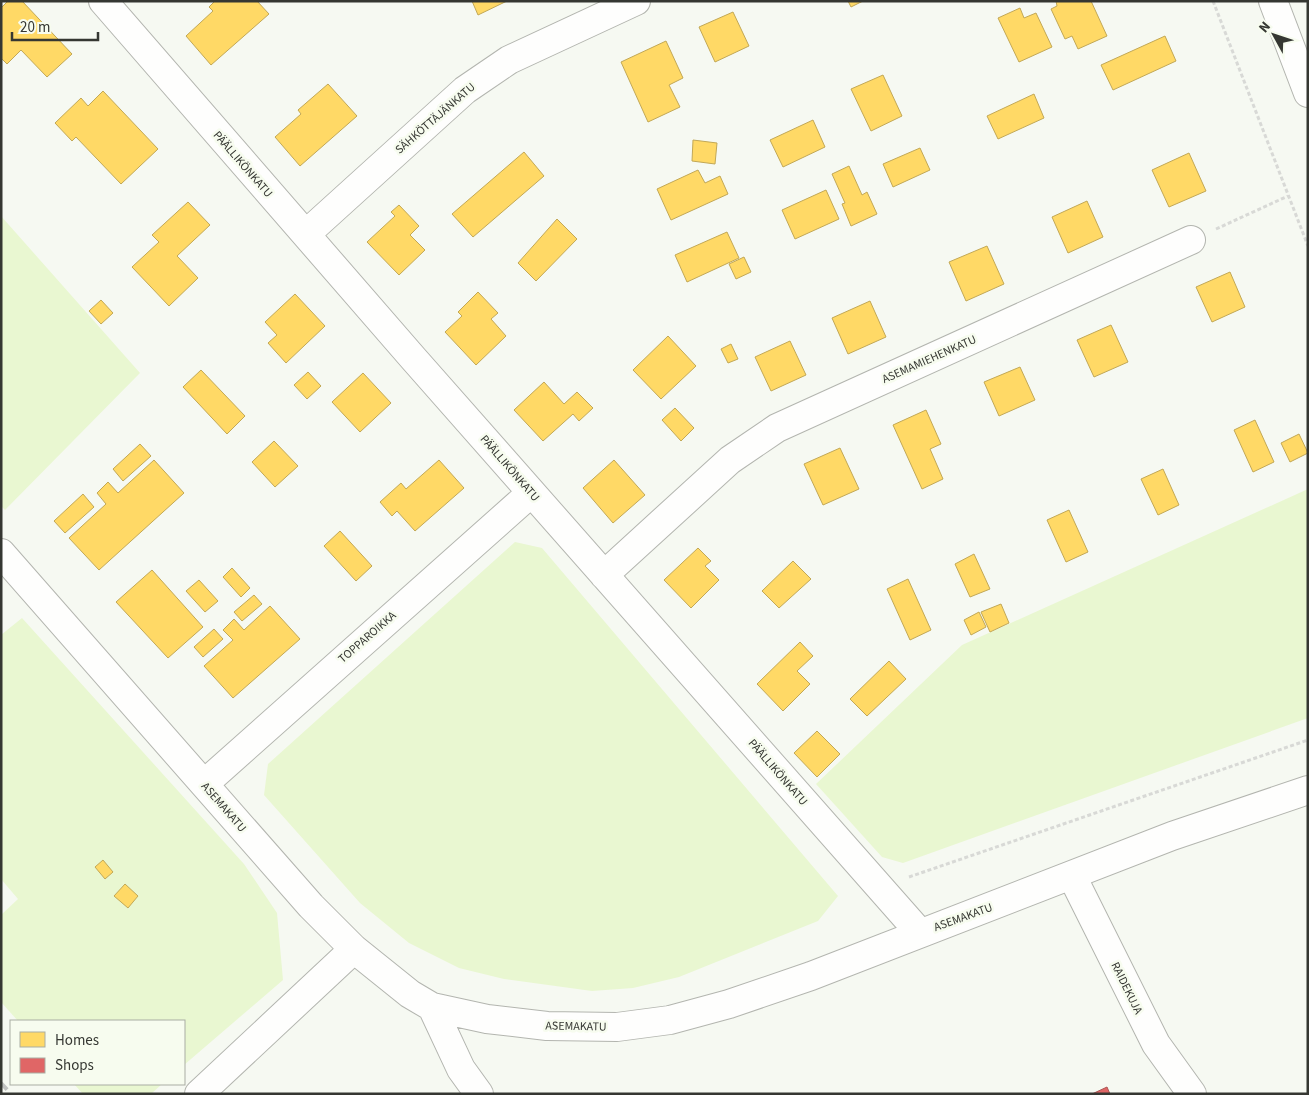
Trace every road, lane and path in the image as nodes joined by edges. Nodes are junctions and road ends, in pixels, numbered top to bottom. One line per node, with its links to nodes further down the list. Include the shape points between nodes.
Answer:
1 (103, 1): 7 (street, PÄÄLLIKÖNKATU)
2 (636, 1): 7 (street, SÄHKÖTTÄJÄNKATU, via 509,60 465,90)
3 (1213, 1): 6 (path)
4 (1273, 1): 5 (street)
5 (1308, 92)
6 (1288, 196): 8 (path); 9 (path)
7 (306, 234): 10 (street, PÄÄLLIKÖNKATU)
8 (1191, 240): 12 (street, ASEMAMIEHENKATU, via 777,428 730,460)
9 (1308, 246)
10 (532, 493): 12 (street, PÄÄLLIKÖNKATU); 14 (street, TOPPAROIKKA)
11 (1, 554): 14 (street, ASEMAKATU)
12 (604, 576): 17 (street, PÄÄLLIKÖNKATU)
13 (1308, 740): 17 (path)
14 (204, 784): 19 (street, ASEMAKATU, via 311,906)
15 (1308, 790): 16 (street, ASEMAKATU, via 1172,836)
16 (1072, 876): 18 (street, ASEMAKATU); 23 (street, RAIDEKUJA, via 1156,1044)
17 (880, 887): 18 (street, PÄÄLLIKÖNKATU)
18 (920, 933): 20 (street, ASEMAKATU, via 811,976 670,1020 617,1027 547,1026 487,1019)
19 (354, 949): 20 (street, ASEMAKATU, via 410,994); 21 (street)
20 (432, 1007): 22 (street, via 461,1069)
21 (199, 1094)
22 (479, 1094)
23 (1192, 1094)

